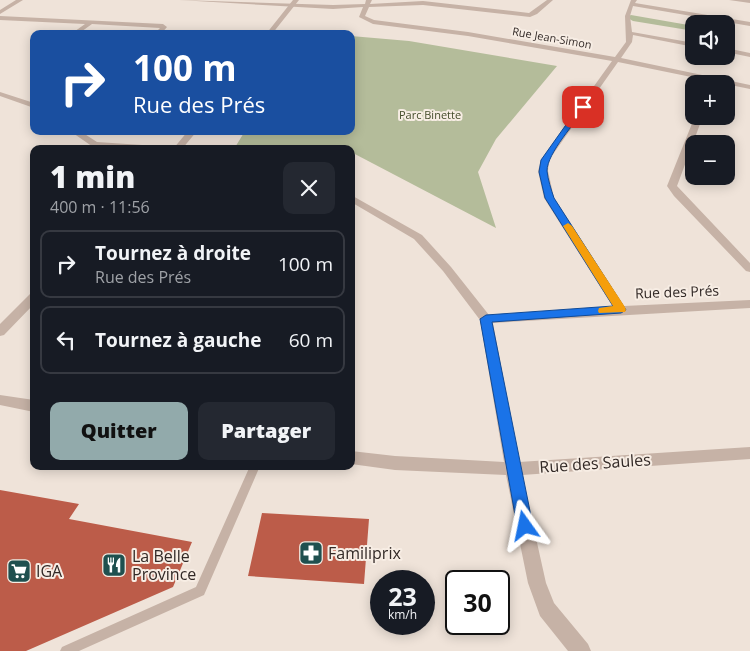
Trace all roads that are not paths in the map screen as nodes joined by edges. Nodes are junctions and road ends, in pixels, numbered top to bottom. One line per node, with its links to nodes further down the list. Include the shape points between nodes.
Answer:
1 (20, 0): 11 (street)
2 (182, 0): 5 (street)
3 (550, 0): 7 (street, via 530,15)
4 (732, 0): 6 (street)
5 (224, 1): 9 (street)
6 (750, 1)
7 (440, 2): 10 (street)
8 (633, 2): 14 (street); 18 (street, via 626,17)
9 (294, 3): 10 (street, via 333,7); 17 (street)
10 (368, 3): 22 (street, Rue Jean-Simon, via 362,17 373,22 460,32)
11 (0, 12)
12 (0, 18): 13 (street)
13 (92, 22): 15 (street); 16 (street, via 163,26)
14 (750, 24)
15 (80, 30)
16 (161, 30)
17 (272, 30)
18 (630, 33): 19 (street); 22 (street, via 629,42)
19 (685, 42)
20 (735, 52): 21 (street)
21 (750, 55)
22 (618, 60): 23 (street, Rue Jean-Simon); 38 (street, via 545,160 543,172 549,198)
23 (686, 75)
24 (735, 85): 25 (street, Rue Jean-Simon)
25 (750, 87)
26 (0, 94): 27 (street)
27 (30, 105)
28 (696, 125): 35 (street, via 672,186)
29 (80, 135): 31 (street)
30 (190, 135): 33 (street)
31 (92, 144): 32 (street)
32 (105, 145)
33 (181, 145)
34 (355, 200): 39 (street, via 418,237)
35 (750, 269)
36 (30, 301): 40 (street)
37 (750, 304): 38 (street, Rue des Prés)
38 (621, 310): 39 (street, Rue des Prés)
39 (486, 319): 45 (street)
40 (0, 332)
41 (0, 400): 42 (street)
42 (30, 405)
43 (750, 453): 45 (street, Rue des Saules)
44 (355, 458): 45 (street, Rue des Saules, via 395,463)
45 (513, 469): 48 (street, via 537,583 547,609)
46 (253, 470): 47 (lane, via 200,591)
47 (66, 651)
48 (581, 651)

